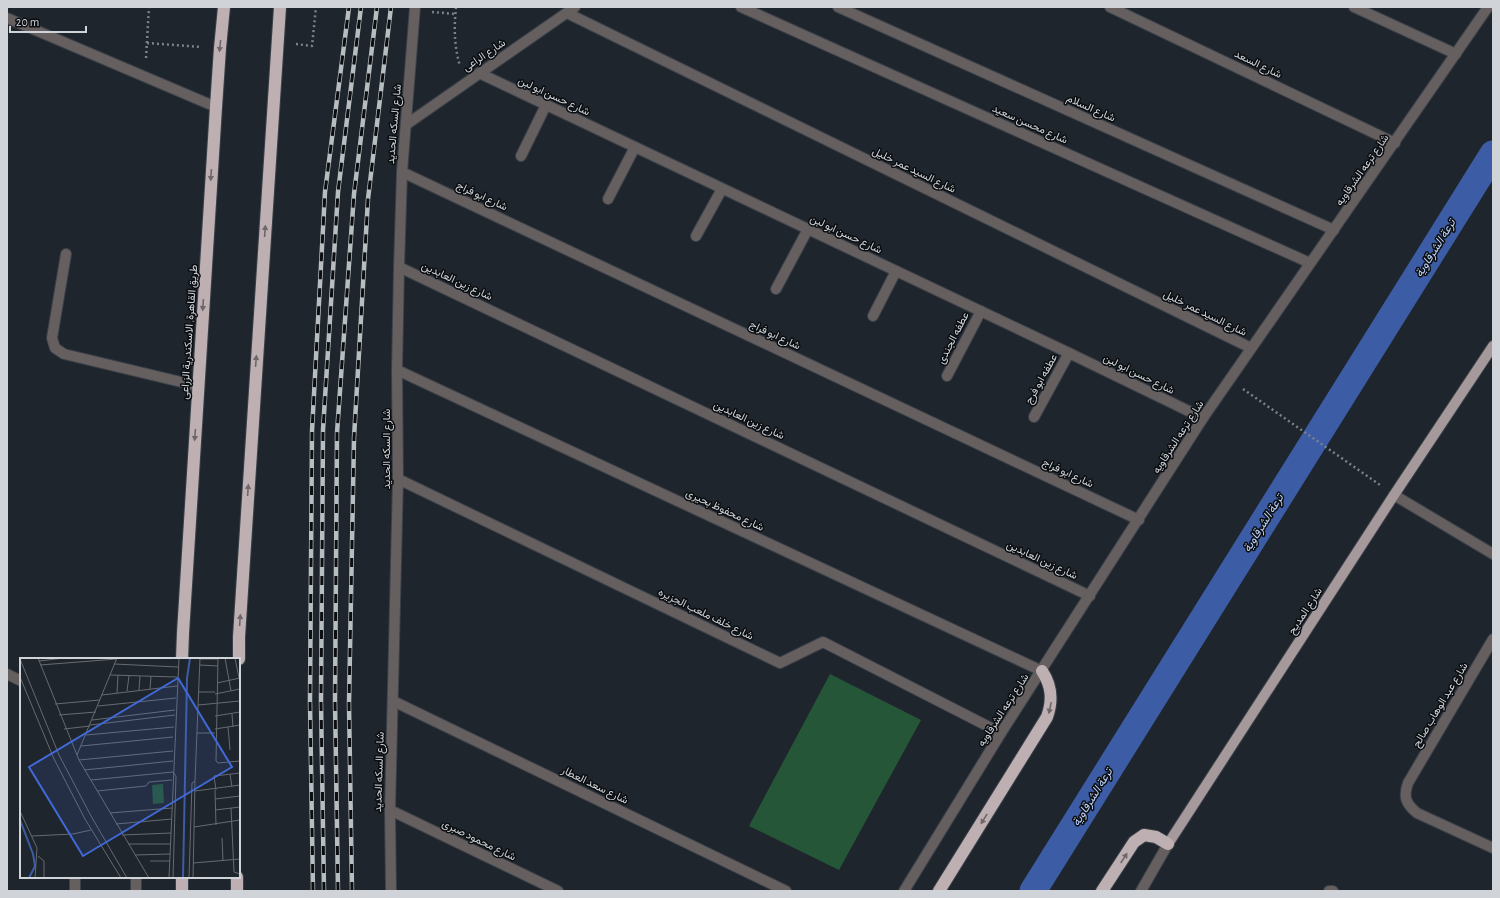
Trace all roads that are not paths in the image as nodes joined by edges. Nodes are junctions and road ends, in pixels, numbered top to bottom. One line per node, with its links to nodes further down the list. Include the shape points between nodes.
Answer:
1 (224, 7): 14 (highway, طريق القاهرة, الاسكندرية الزراعى, one-way to 14)
2 (280, 7): 47 (highway, one-way to 2)
3 (414, 7): 15 (street, شارع السكه الحديد)
4 (741, 7): 26 (street, شارع محسن سعيد)
5 (838, 7): 23 (street, شارع السلام)
6 (1110, 7): 16 (street, شارع السعد)
7 (1354, 7): 11 (street)
8 (1488, 7): 11 (street, شارع ترعه الشرقاويه)
9 (571, 10): 12 (street, شارع الراعى); 33 (street, شارع السيد عمر خليل)
10 (7, 18): 14 (street)
11 (1456, 54): 16 (street, شارع ترعه الشرقاويه)
12 (479, 73): 13 (street, شارع حسن ابو لبن); 15 (street, شارع الراعى)
13 (546, 105): 17 (street, شارع حسن ابو لبن); 18 (street)
14 (216, 107): 37 (highway, طريق القاهرة, الاسكندرية الزراعى, one-way to 37)
15 (407, 124): 19 (street, شارع السكه الحديد)
16 (1395, 143): 23 (street, شارع ترعه الشرقاويه)
17 (634, 147): 20 (street, شارع حسن ابو لبن); 21 (street)
18 (521, 156)
19 (402, 172): 27 (street, شارع السكه الحديد); 42 (street, شارع ابو فراج)
20 (722, 189): 22 (street, شارع حسن ابو لبن); 24 (street)
21 (608, 199)
22 (808, 229): 28 (street, شارع حسن ابو لبن); 29 (street)
23 (1334, 230): 26 (street, شارع ترعه الشرقاويه)
24 (696, 236)
25 (66, 254): 37 (street, via 52,338 56,348 64,354)
26 (1310, 263): 33 (street, شارع ترعه الشرقاويه)
27 (399, 267): 35 (street, شارع السكه الحديد); 44 (street, شارع زين العابدين)
28 (896, 271): 30 (street, شارع حسن ابو لبن); 31 (street)
29 (776, 289)
30 (981, 311): 34 (street, شارع حسن ابو لبن); 36 (street, عطفه الجندى)
31 (873, 316)
32 (1493, 346): 41 (main road, شارع المديح)
33 (1251, 348): 39 (street, شارع ترعه الشرقاويه)
34 (1069, 353): 38 (street, عطفه ابو فرج); 39 (street, شارع حسن ابو لبن)
35 (397, 370): 40 (street, شارع السكه الحديد); 48 (street, شارع محفوظ بحيرى)
36 (947, 376)
37 (198, 386): 46 (highway, طريق القاهرة, الاسكندرية الزراعى, one-way to 46)
38 (1034, 417)
39 (1203, 418): 42 (street, شارع ترعه الشرقاويه)
40 (398, 479): 51 (street, شارع السكه الحديد); 52 (street, شارع خلف ملعب الجزيره, via 780,663 823,642)
41 (1394, 495): 43 (street); 54 (main road, شارع المديح)
42 (1138, 520): 44 (street, شارع ترعه الشرقاويه)
43 (1493, 554)
44 (1090, 596): 48 (street, شارع ترعه الشرقاويه)
45 (1493, 639): 55 (street, شارع عبد الوهاب صالح, via 1405,791 1410,807 1417,813)
46 (182, 658)
47 (238, 658)
48 (1042, 671): 52 (street, شارع ترعه الشرقاويه); 68 (highway, one-way to 68, via 1047,678 1051,695 1047,717)
49 (7, 674): 50 (street)
50 (20, 680)
51 (393, 701): 53 (street, شارع السكه الحديد); 66 (street, شارع سعد العطار)
52 (1001, 733): 67 (street, شارع ترعه الشرقاويه)
53 (390, 810): 64 (street, شارع السكه الحديد); 65 (street, شارع محمود صبرى)
54 (1168, 844): 69 (highway, one-way to 54, via 1134,842 1144,835 1156,836); 70 (street, شارع المديح)
55 (1493, 848)
56 (75, 878): 60 (street)
57 (136, 878): 61 (street)
58 (182, 878): 62 (highway)
59 (237, 878): 63 (highway)
60 (75, 891)
61 (136, 891)
62 (182, 891)
63 (237, 891)
64 (391, 891)
65 (558, 891)
66 (786, 891)
67 (904, 891)
68 (939, 891)
69 (1102, 891)
70 (1141, 891)

